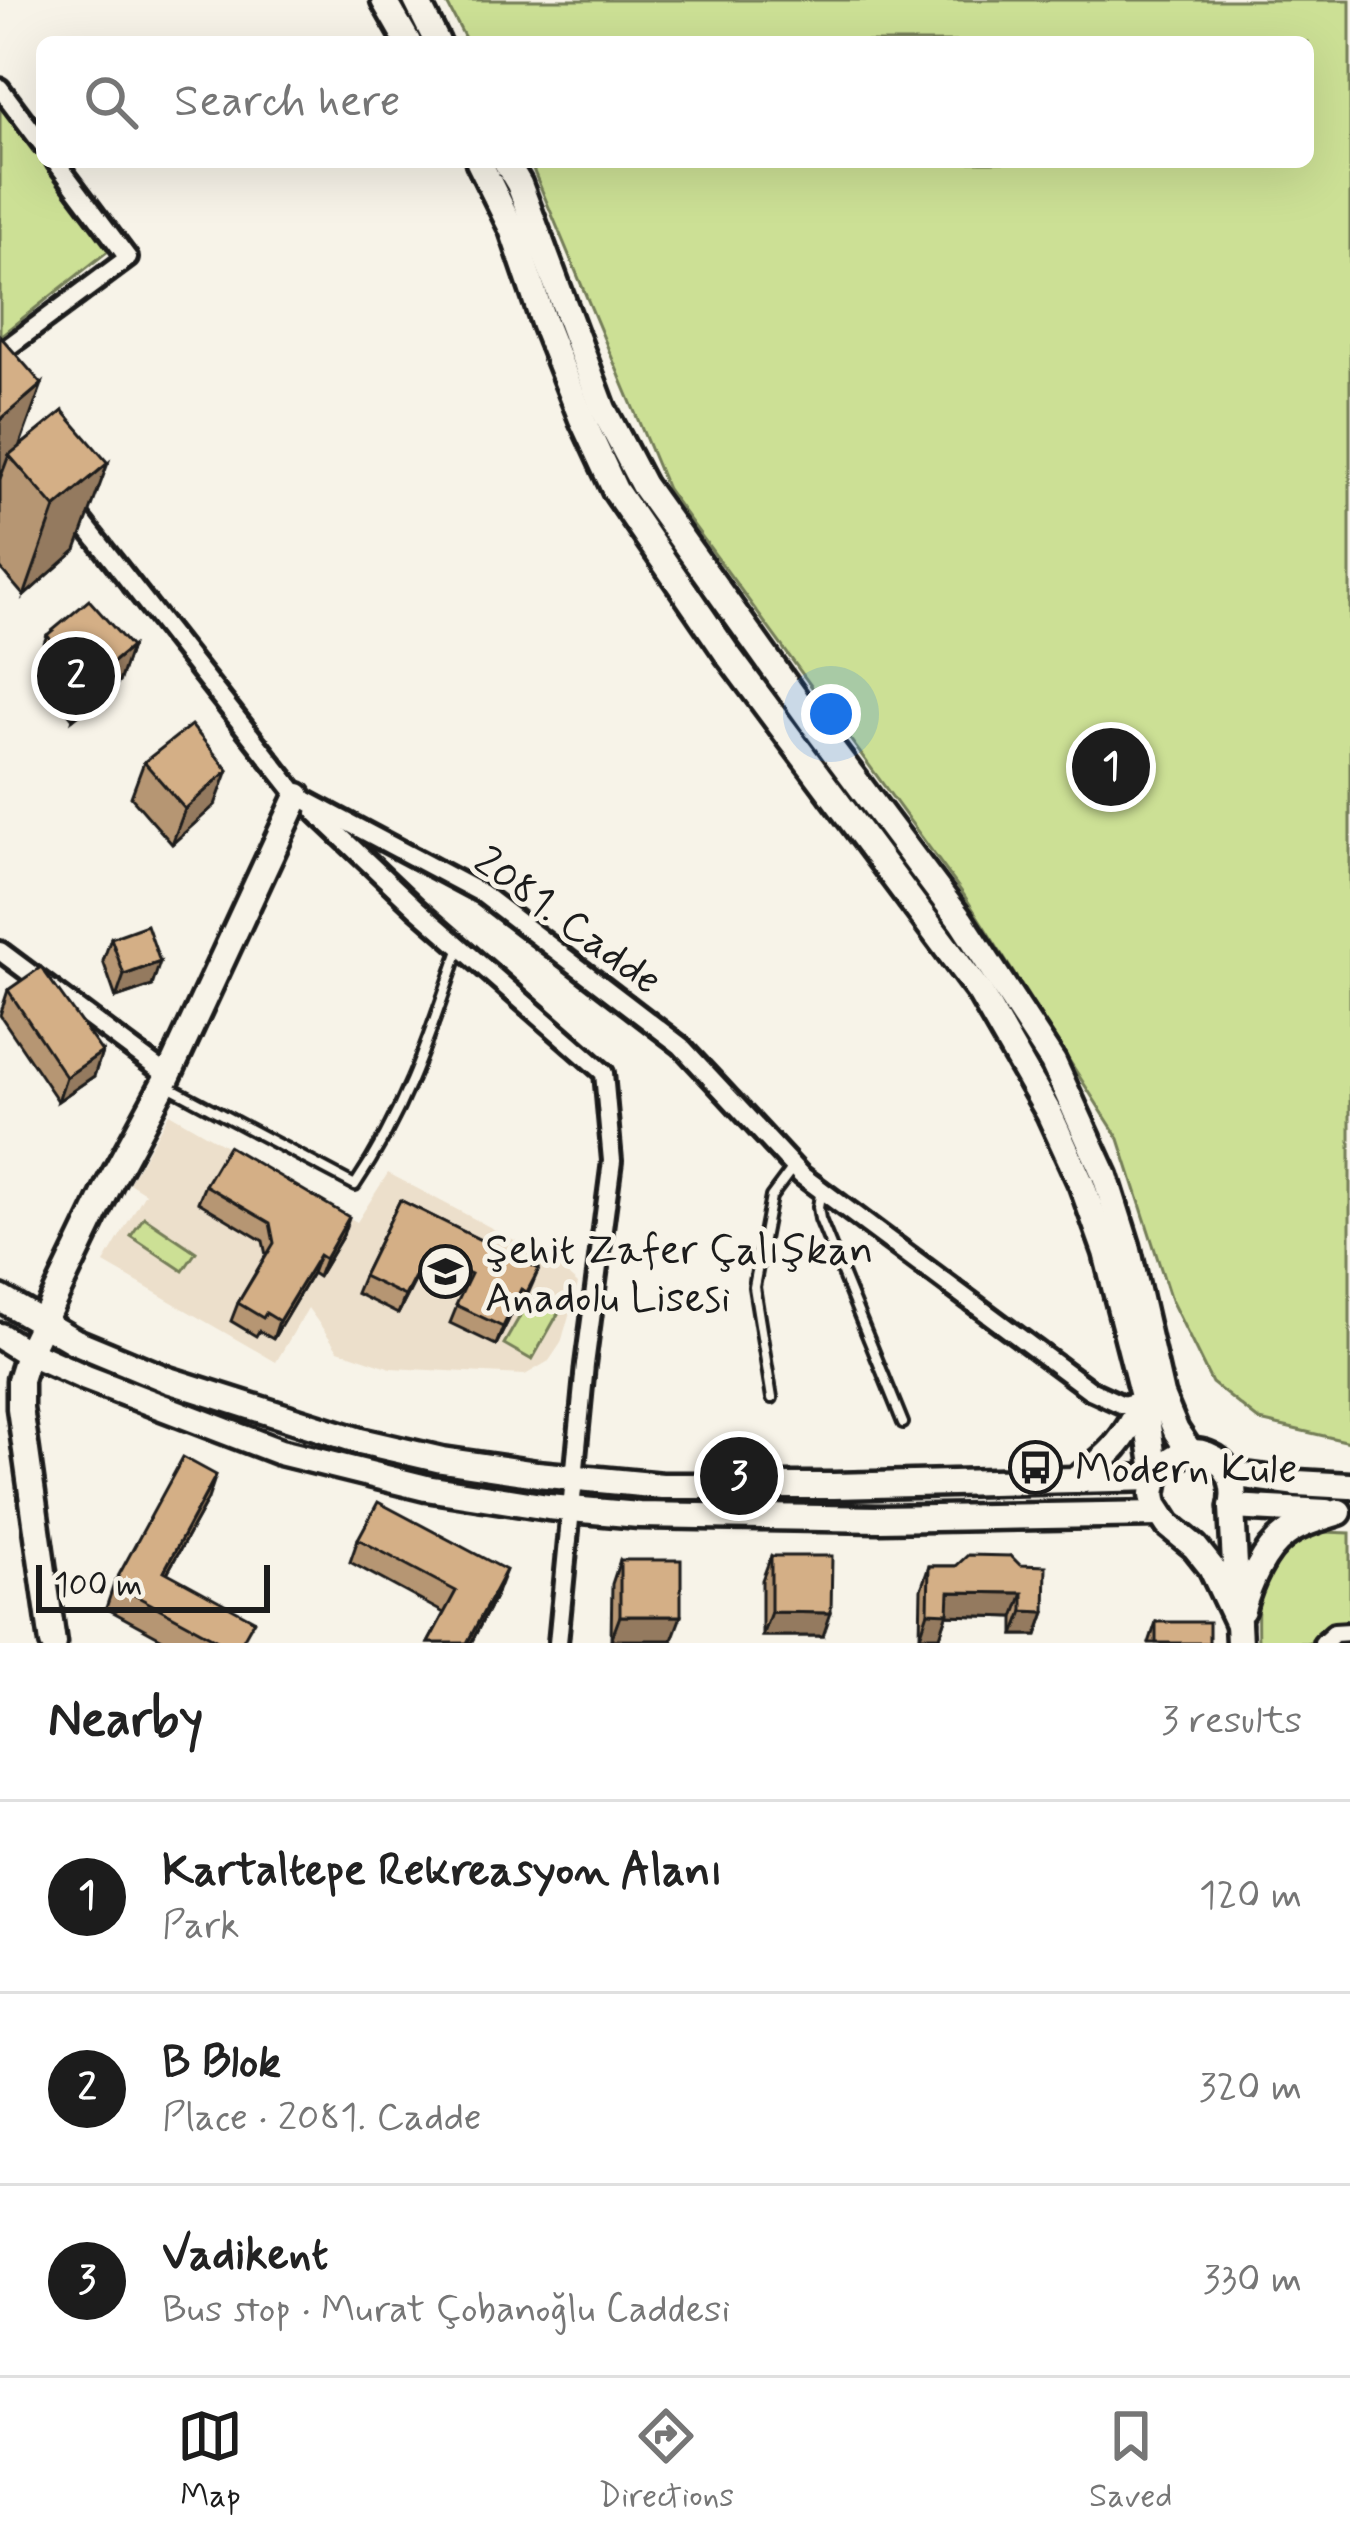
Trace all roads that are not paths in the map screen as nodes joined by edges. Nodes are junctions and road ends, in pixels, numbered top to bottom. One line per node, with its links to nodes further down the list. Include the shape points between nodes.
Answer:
1 (384, 0): 3 (main road)
2 (416, 0): 4 (main road)
3 (405, 36)
4 (433, 36)
5 (0, 88): 6 (street)
6 (36, 136)
7 (60, 168): 10 (street, via 128,258)
8 (482, 168): 22 (main road, via 615,490 980,993 1040,1096 1082,1185)
9 (510, 168): 22 (main road, via 603,410 643,485 961,921 1053,1062 1127,1246)
10 (0, 353)
11 (56, 488): 12 (street, 2081. Cadde)
12 (298, 796): 13 (street); 15 (main road); 16 (street, 2081. Cadde, via 481,893 681,1046)
13 (460, 946): 15 (lane, via 406,1097 355,1185); 27 (street, via 604,1073 612,1161)
14 (0, 951): 15 (street)
15 (166, 1080): 19 (main road)
16 (794, 1166): 17 (street, 2081. Cadde); 23 (lane, via 771,1197 754,1287)
17 (820, 1189): 22 (street, 2081. Cadde, via 1090,1390 1123,1405); 24 (lane, via 820,1219)
18 (0, 1298): 19 (main road)
19 (43, 1323): 21 (main road); 27 (main road, via 168,1380 360,1441)
20 (0, 1336): 21 (main road)
21 (29, 1352): 32 (main road, via 280,1452 426,1488); 37 (main road, via 20,1408)
22 (1152, 1397): 25 (main road); 28 (main road); 29 (main road, via 1127,1436)
23 (772, 1399)
24 (903, 1423)
25 (1190, 1452): 26 (main road, via 1214,1457); 28 (main road, via 1168,1461)
26 (1230, 1474): 30 (main road); 31 (main road)
27 (575, 1478): 29 (main road, via 730,1487); 32 (street)
28 (1156, 1478): 29 (main road); 34 (main road)
29 (1076, 1480)
30 (1350, 1486)
31 (1232, 1508): 33 (main road); 34 (main road, via 1205,1533); 36 (main road)
32 (572, 1510): 34 (main road); 38 (street)
33 (1345, 1513): 36 (main road, via 1286,1534 1266,1555 1246,1594)
34 (1164, 1520): 36 (main road, via 1211,1567)
35 (1350, 1632): 39 (street)
36 (1239, 1634)
37 (53, 1643)
38 (557, 1643)
39 (1323, 1643)

